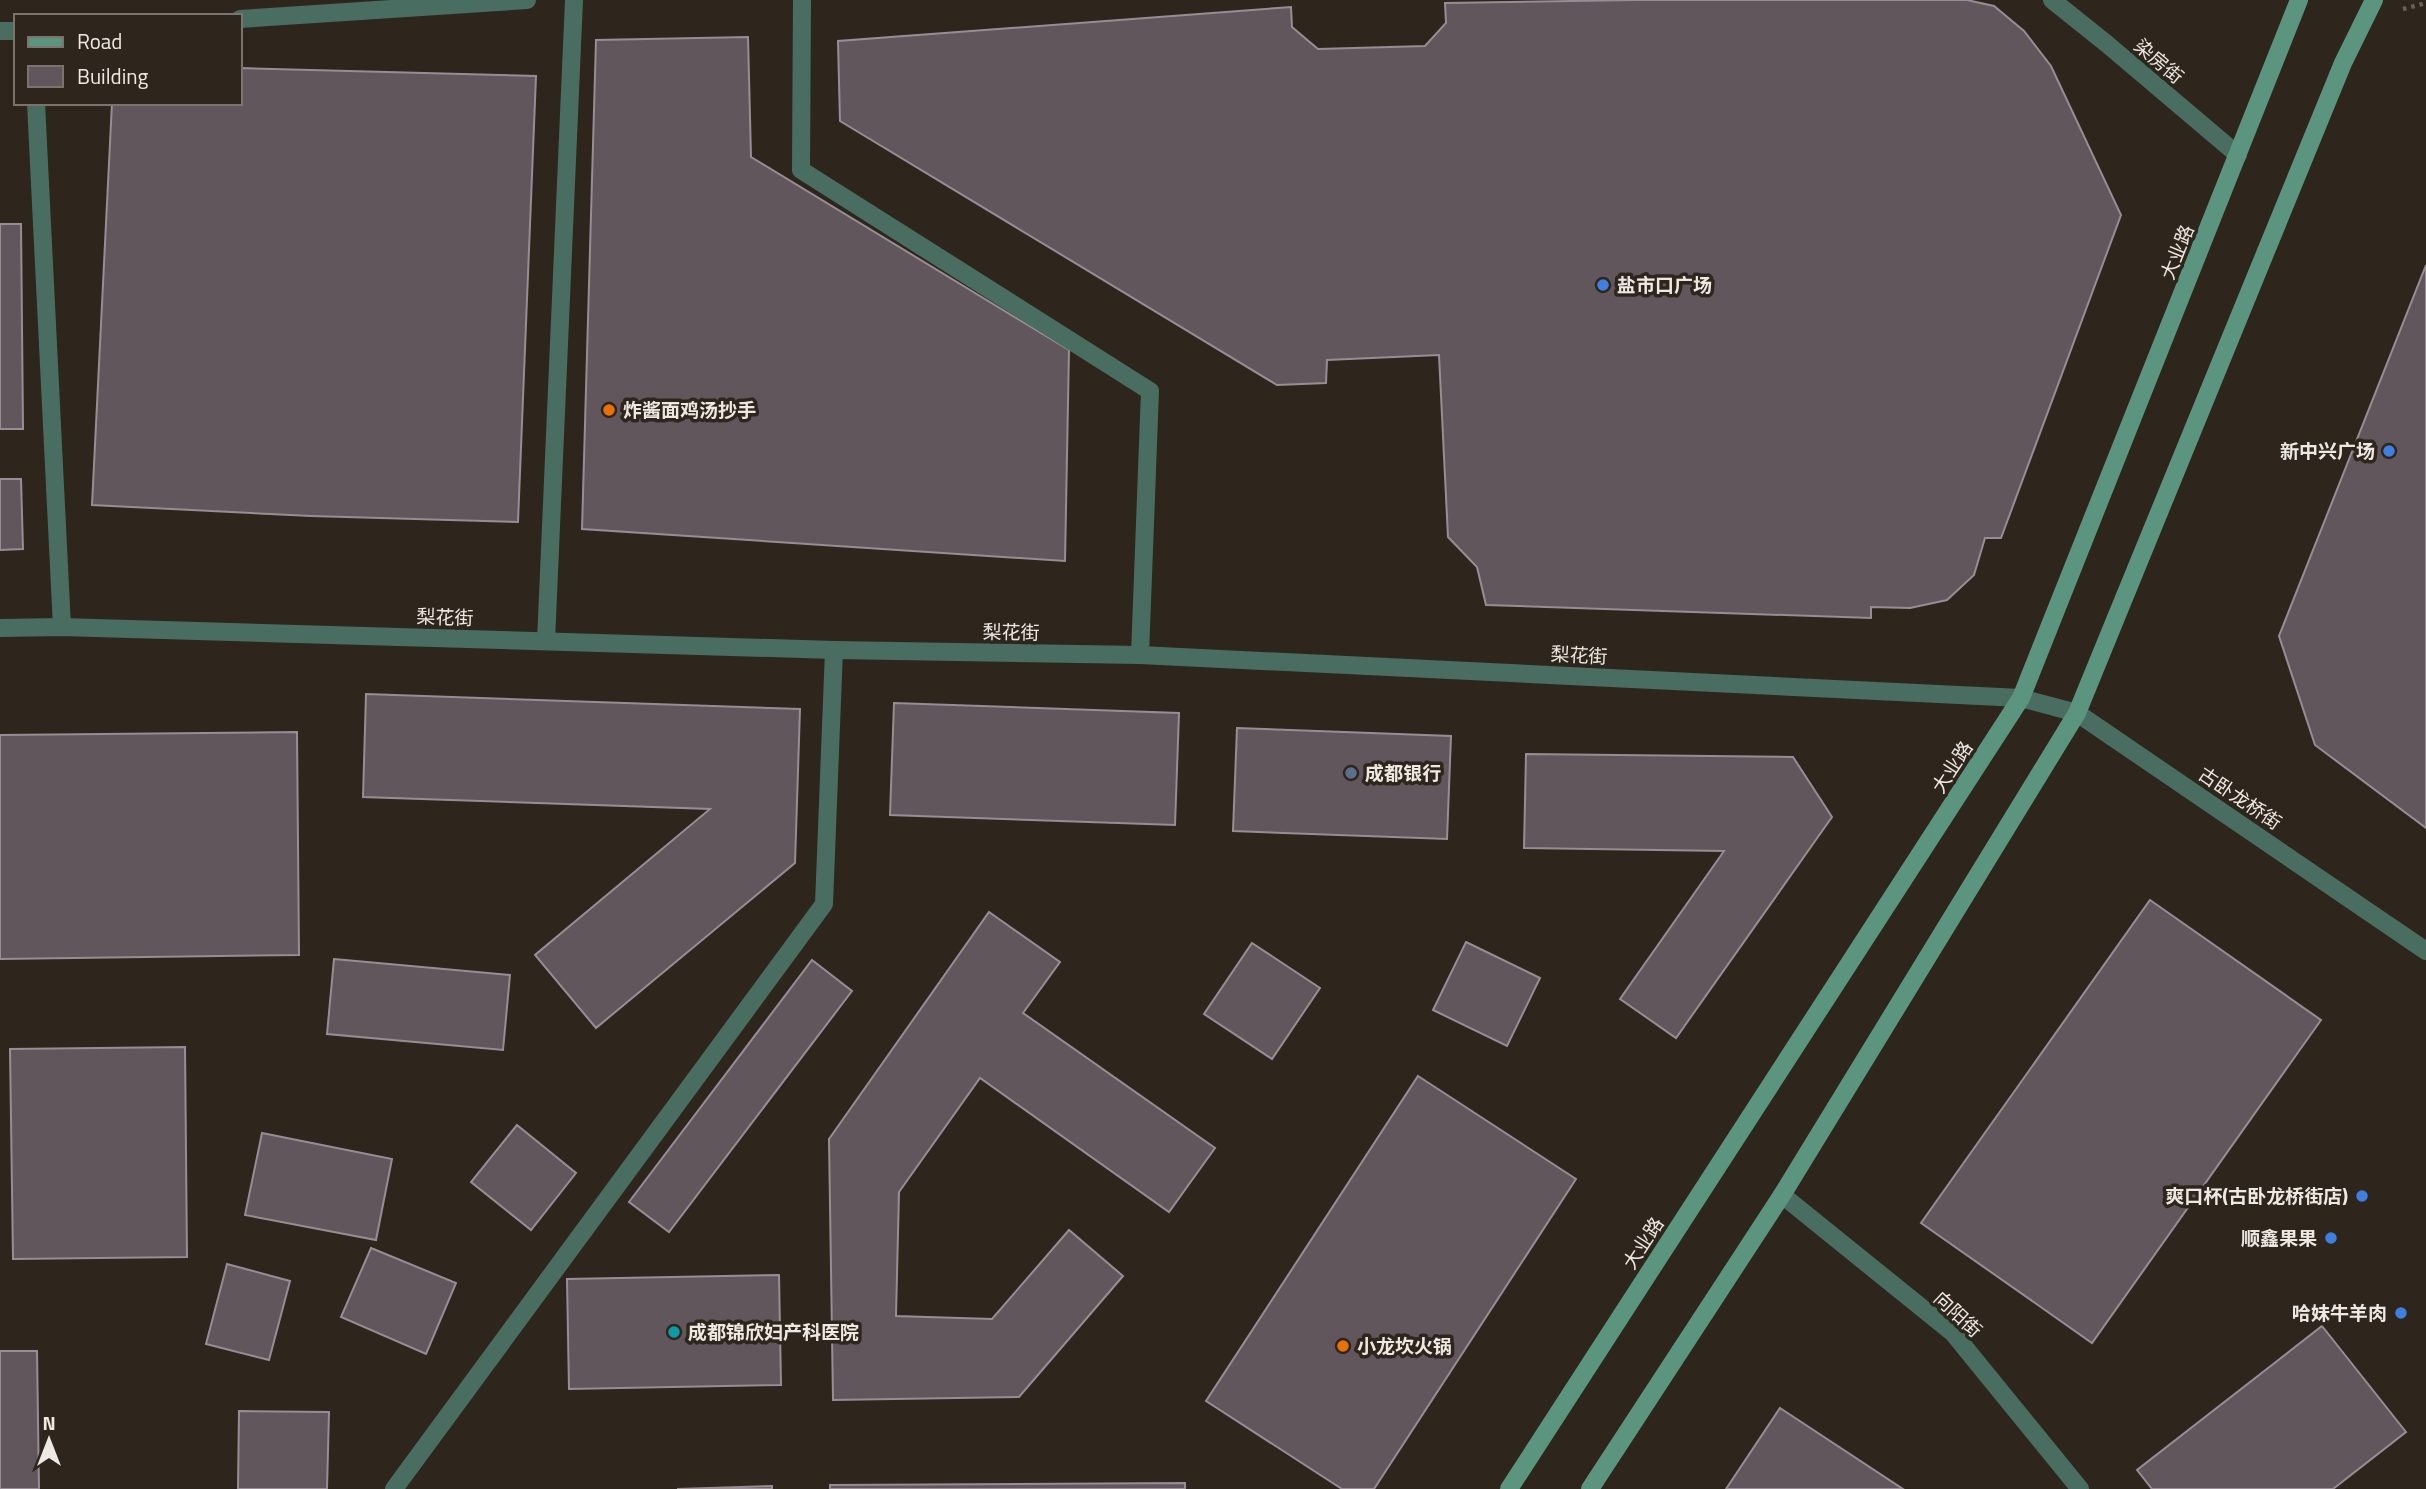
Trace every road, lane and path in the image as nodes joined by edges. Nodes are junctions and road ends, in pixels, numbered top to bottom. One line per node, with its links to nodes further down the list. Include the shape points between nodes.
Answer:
1 (527, 0): 7 (street)
2 (574, 0): 12 (street)
3 (802, 0): 14 (street, via 801,170 1150,391)
4 (2052, 0): 9 (street, 染房街)
5 (2300, 0): 9 (main road, 大业路)
6 (2374, 0): 16 (main road, via 2343,63)
7 (242, 19)
8 (36, 105): 10 (street)
9 (2238, 155): 15 (main road, 大业路)
10 (62, 627): 11 (street, 梨花街); 12 (street, 梨花街)
11 (0, 628)
12 (546, 641): 13 (street, 梨花街)
13 (834, 650): 14 (street, 梨花街); 19 (street, via 824,904)
14 (1140, 655): 15 (street, 梨花街)
15 (2021, 698): 16 (street, 古卧龙桥街); 20 (main road, 大业路)
16 (2077, 713): 17 (street, 古卧龙桥街); 18 (main road)
17 (2426, 951)
18 (1782, 1195): 21 (main road); 22 (street, 向阳街, via 1953,1333)
19 (394, 1489)
20 (1509, 1489)
21 (1590, 1489)
22 (2080, 1489)

